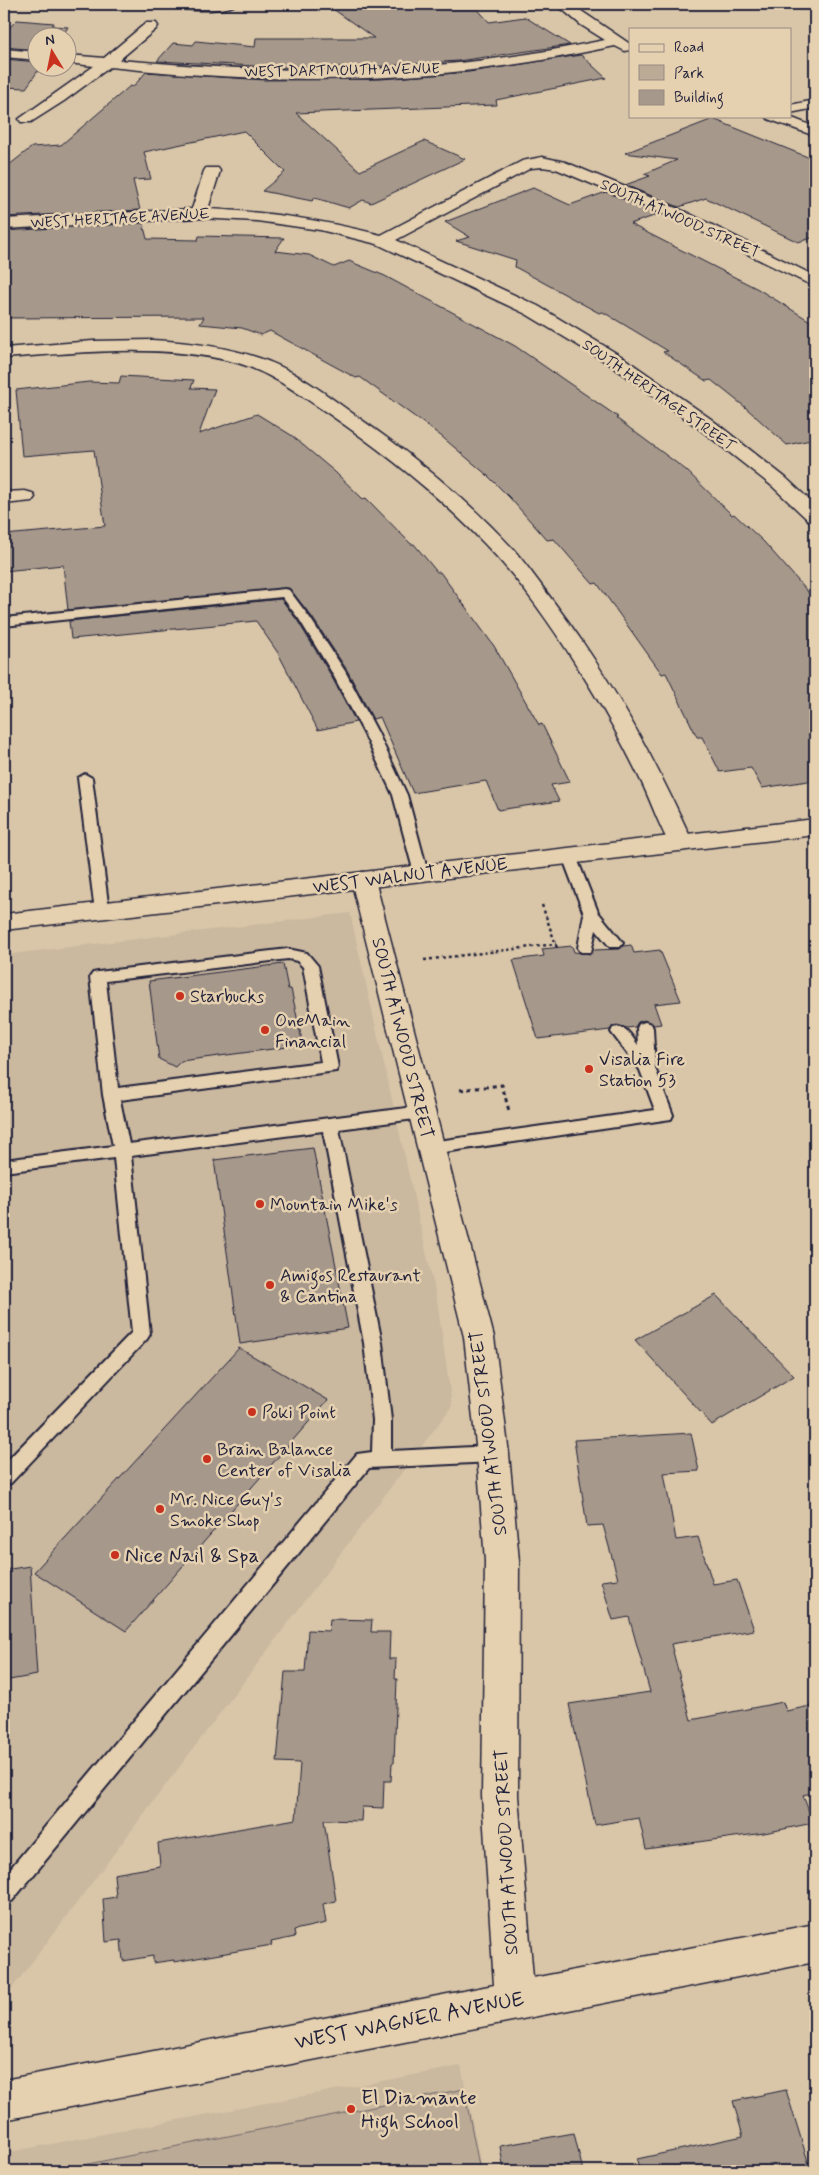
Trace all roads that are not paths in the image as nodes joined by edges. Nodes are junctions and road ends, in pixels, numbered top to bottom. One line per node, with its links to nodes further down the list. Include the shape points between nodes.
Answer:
1 (176, 4): 2 (street)
2 (229, 4)
3 (563, 4): 7 (street)
4 (806, 4): 5 (street)
5 (815, 8)
6 (151, 26): 12 (street)
7 (616, 42): 8 (street); 12 (street, WEST DARTMOUTH AVENUE, via 469,67 394,72 216,72)
8 (629, 49)
9 (4, 53): 10 (street)
10 (28, 55)
11 (78, 60): 12 (street, WEST DARTMOUTH AVENUE)
12 (107, 63): 16 (street)
13 (815, 104): 14 (street)
14 (792, 109)
15 (778, 118): 17 (street)
16 (26, 119)
17 (815, 132)
18 (212, 171): 19 (street)
19 (199, 213): 20 (street, WEST HERITAGE AVENUE); 21 (street, WEST HERITAGE AVENUE, via 257,216 320,225)
20 (4, 224)
21 (384, 240): 22 (street, SOUTH ATWOOD STREET, via 527,164 542,162 560,165 682,216); 26 (street, SOUTH HERITAGE STREET, via 532,310 615,360 704,423 779,482)
22 (815, 282)
23 (4, 353): 30 (street, via 144,344 194,348 242,358 281,374 362,428 436,485 507,555 591,668 635,745)
24 (25, 496): 25 (street)
25 (4, 498)
26 (815, 516)
27 (4, 622): 32 (lane, via 285,593 338,671 371,734 400,795)
28 (85, 778): 34 (lane)
29 (815, 827): 30 (street, WEST WALNUT AVENUE)
30 (681, 843): 31 (street, WEST WALNUT AVENUE)
31 (570, 856): 32 (street, WEST WALNUT AVENUE); 35 (lane)
32 (421, 873): 33 (street, WEST WALNUT AVENUE)
33 (364, 880): 34 (street, WEST WALNUT AVENUE); 43 (street, SOUTH ATWOOD STREET)
34 (102, 910): 36 (street, WEST WALNUT AVENUE)
35 (591, 914): 37 (lane); 38 (lane)
36 (4, 922)
37 (615, 943)
38 (586, 948)
39 (645, 1028): 41 (lane)
40 (619, 1032): 41 (lane)
41 (647, 1068): 45 (lane, via 665,1115)
42 (111, 1095): 42 (lane, via 330,1067 310,966 302,957 288,954 98,977); 46 (lane)
43 (422, 1112): 44 (lane); 45 (street, SOUTH ATWOOD STREET)
44 (330, 1124): 46 (lane); 49 (lane, via 373,1343 382,1420)
45 (431, 1148): 48 (street, SOUTH ATWOOD STREET, via 479,1337)
46 (122, 1151): 47 (lane); 50 (lane, via 140,1334)
47 (4, 1166)
48 (493, 1454): 49 (lane); 53 (street, SOUTH ATWOOD STREET, via 502,1561 500,1796)
49 (381, 1459): 51 (lane, via 364,1460)
50 (4, 1478)
51 (4, 1893)
52 (815, 1943): 53 (street, WEST WAGNER AVENUE)
53 (515, 2000): 54 (street, WEST WAGNER AVENUE)
54 (4, 2100)

